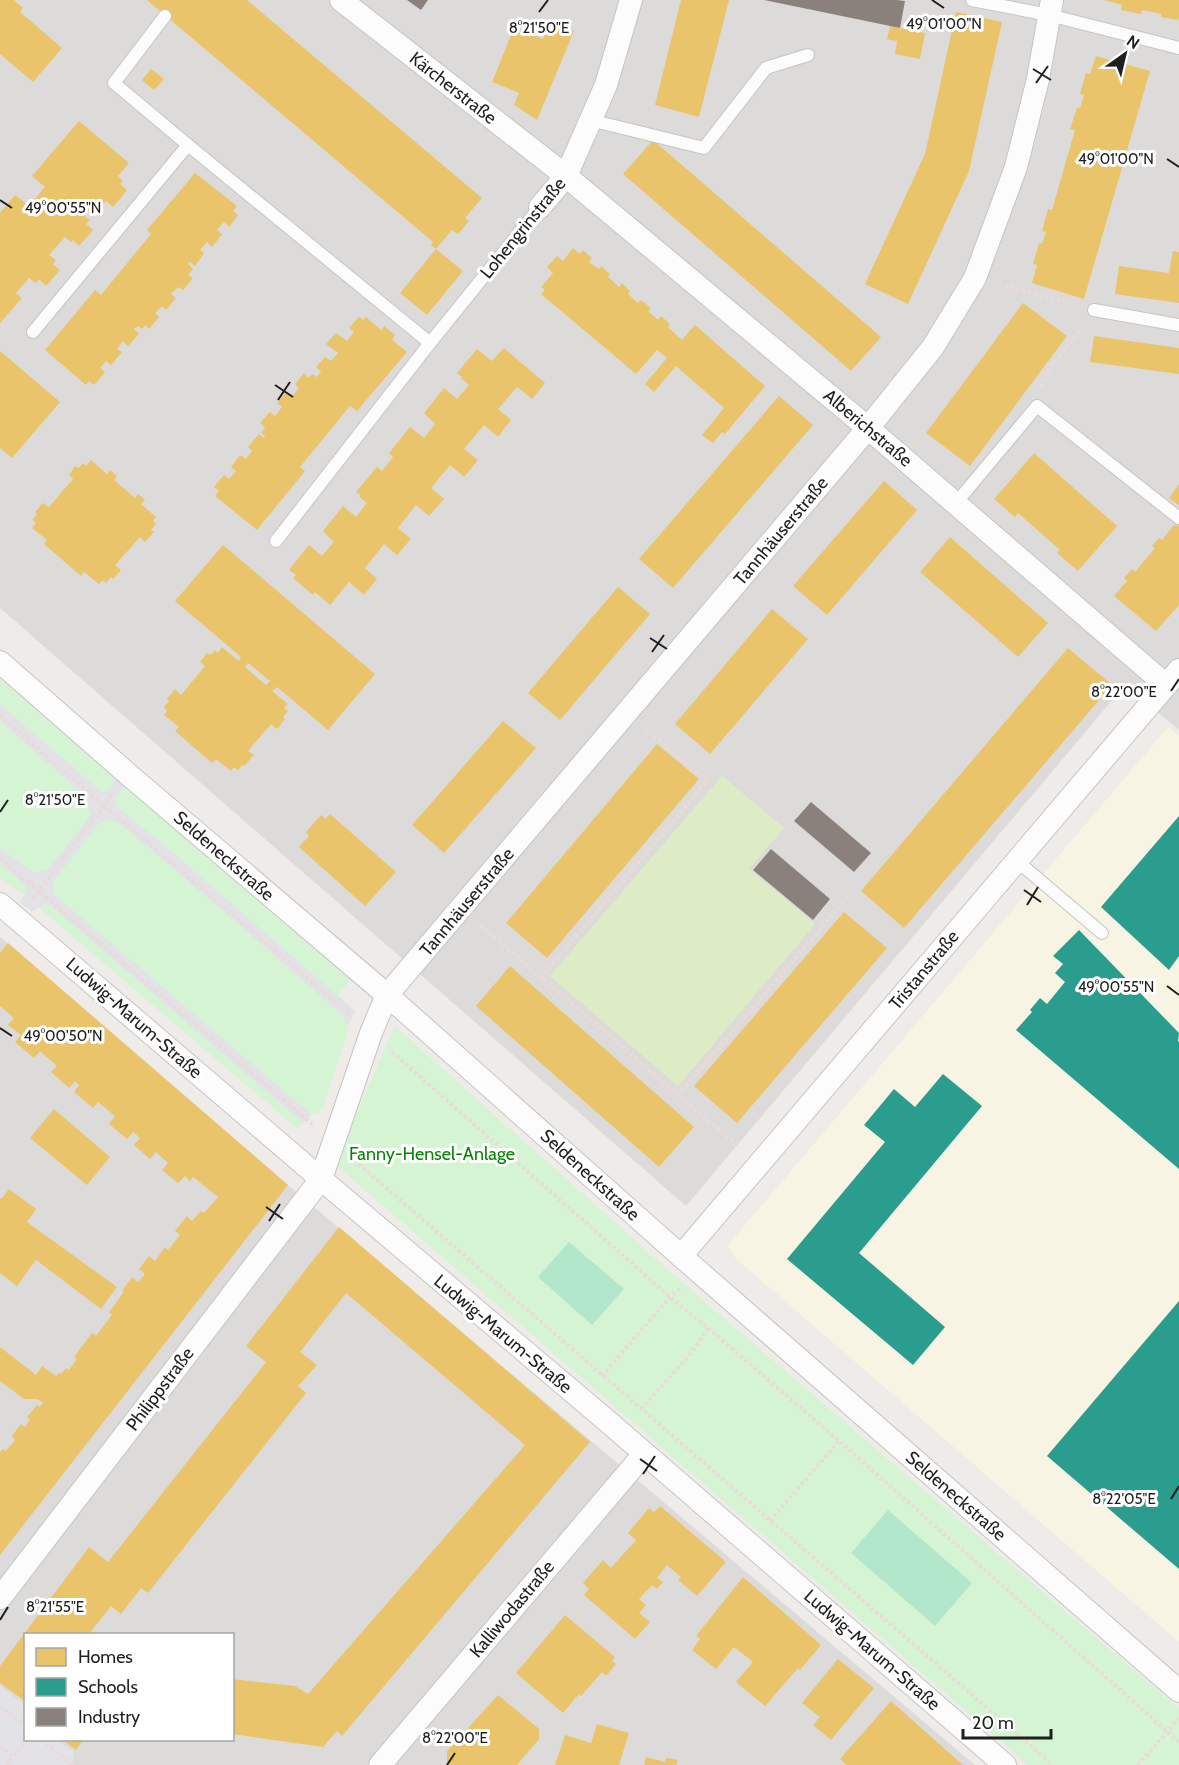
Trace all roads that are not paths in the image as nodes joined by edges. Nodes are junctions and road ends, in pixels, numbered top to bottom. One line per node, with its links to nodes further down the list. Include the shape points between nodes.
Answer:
1 (341, 0): 10 (street, Kärcherstraße)
2 (631, 0): 8 (street, Lohengrinstraße, via 606,85)
3 (972, 0): 4 (lane)
4 (1050, 8): 6 (lane); 16 (street, Tannhäuserstraße, via 1038,79 1016,167 975,278 933,347)
5 (165, 16): 9 (lane, via 114,84)
6 (1179, 48)
7 (808, 55): 8 (lane, via 766,68 704,148)
8 (590, 120): 10 (street, Lohengrinstraße)
9 (188, 145): 14 (lane); 15 (lane)
10 (566, 176): 11 (street, Lohengrinstraße); 16 (street, Alberichstraße)
11 (540, 207): 15 (lane, Lohengrinstraße)
12 (1094, 310): 13 (lane)
13 (1179, 325)
14 (33, 332)
15 (430, 344): 19 (lane, Lohengrinstraße)
16 (868, 428): 17 (street, Alberichstraße); 25 (street, Tannhäuserstraße)
17 (956, 503): 18 (lane, via 1036,406); 21 (street, Alberichstraße)
18 (1179, 518)
19 (276, 541)
20 (0, 662): 25 (street, Seldeneckstraße)
21 (1173, 677): 22 (street, Tristanstraße)
22 (1017, 861): 24 (lane); 28 (street, Tristanstraße, via 759,1164)
23 (0, 904): 27 (street, Ludwig-Marum-Straße)
24 (1102, 933)
25 (387, 995): 26 (street, Tannhäuserstraße); 28 (street, Seldeneckstraße)
26 (371, 1033): 27 (street, Philippstraße)
27 (321, 1179): 29 (street, Ludwig-Marum-Straße); 30 (street, Philippstraße)
28 (689, 1263): 31 (street, Seldeneckstraße)
29 (644, 1454): 32 (street, Kalliwodastraße); 33 (street, Ludwig-Marum-Straße)
30 (0, 1598)
31 (1179, 1691)
32 (380, 1765)
33 (1005, 1765)

